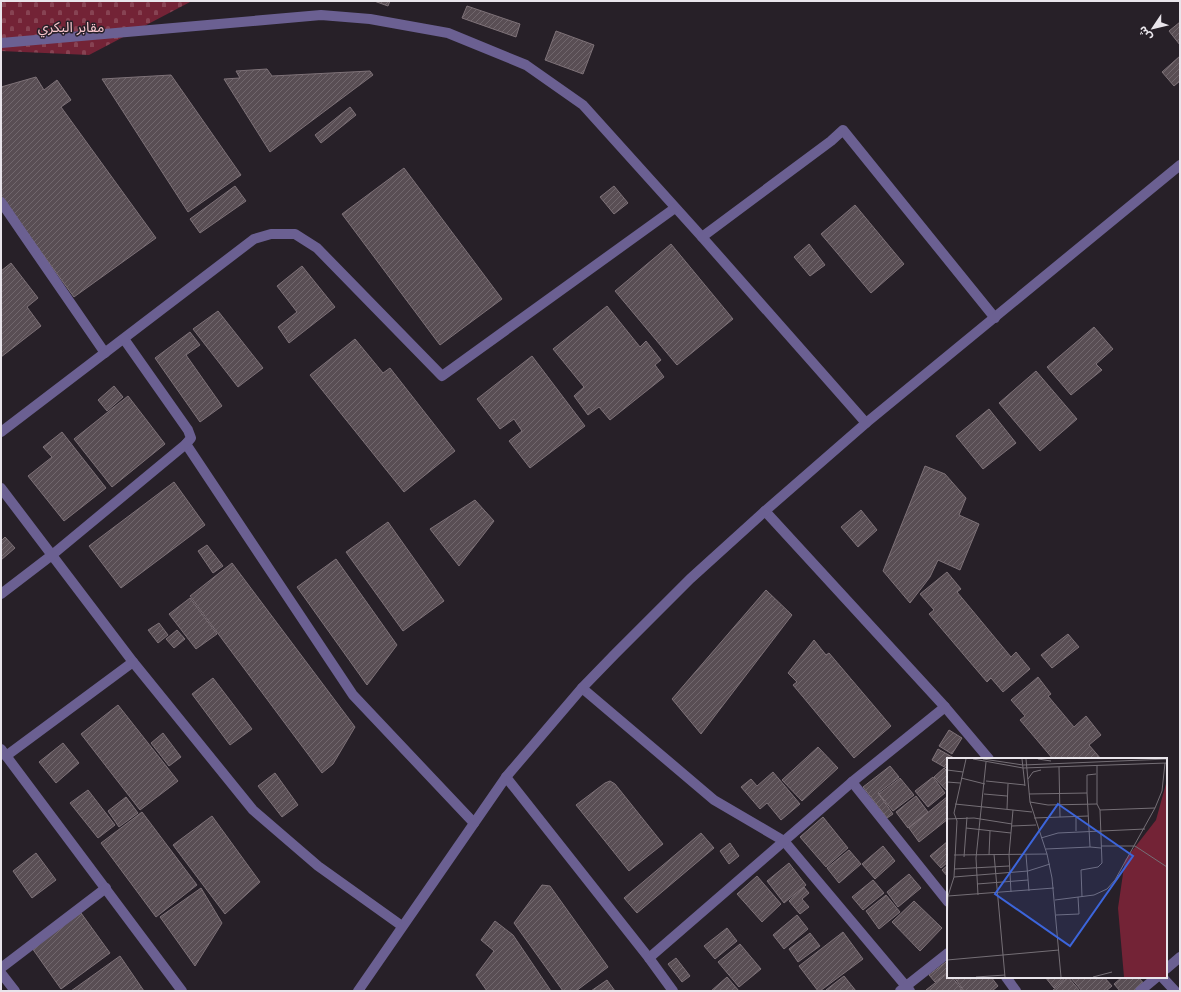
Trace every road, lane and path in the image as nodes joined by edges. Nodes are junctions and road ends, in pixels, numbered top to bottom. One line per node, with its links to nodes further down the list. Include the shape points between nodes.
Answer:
1 (1, 43): 4 (street, via 321,15 370,19 448,33 526,65 583,105)
2 (1180, 165): 6 (street)
3 (1, 202): 8 (street)
4 (675, 208): 5 (street); 7 (street, via 442,376 317,248 295,234 271,234 254,239)
5 (702, 237): 6 (street, via 843,130); 9 (street)
6 (995, 318): 9 (street)
7 (124, 339): 8 (street); 11 (street, via 188,430 191,438)
8 (106, 352): 10 (street)
9 (866, 423): 13 (street)
10 (1, 432)
11 (186, 444): 14 (street); 23 (street, via 353,695)
12 (1, 488): 14 (street)
13 (765, 511): 17 (street, via 690,579); 18 (street)
14 (52, 555): 15 (street); 16 (street)
15 (1, 594)
16 (133, 662): 19 (street); 27 (street, via 253,810 318,866)
17 (582, 688): 21 (street); 24 (street, via 714,800)
18 (945, 707): 20 (street); 22 (street)
19 (4, 753): 25 (street)
20 (988, 758)
21 (506, 777): 23 (street); 30 (street)
22 (852, 782): 24 (street); 26 (street)
23 (474, 823): 27 (street)
24 (784, 841): 30 (street); 37 (street)
25 (106, 888): 31 (street); 39 (street)
26 (947, 901)
27 (402, 926): 40 (street)
28 (947, 954): 37 (street)
29 (1180, 957): 32 (street)
30 (649, 958): 41 (street)
31 (1, 968)
32 (1167, 968)
33 (1, 973): 38 (street)
34 (1007, 978): 42 (street)
35 (1156, 978): 43 (street)
36 (1163, 978): 44 (street)
37 (905, 989)
38 (15, 991)
39 (182, 991)
40 (358, 991)
41 (673, 991)
42 (1016, 991)
43 (1140, 991)
44 (1175, 991)

